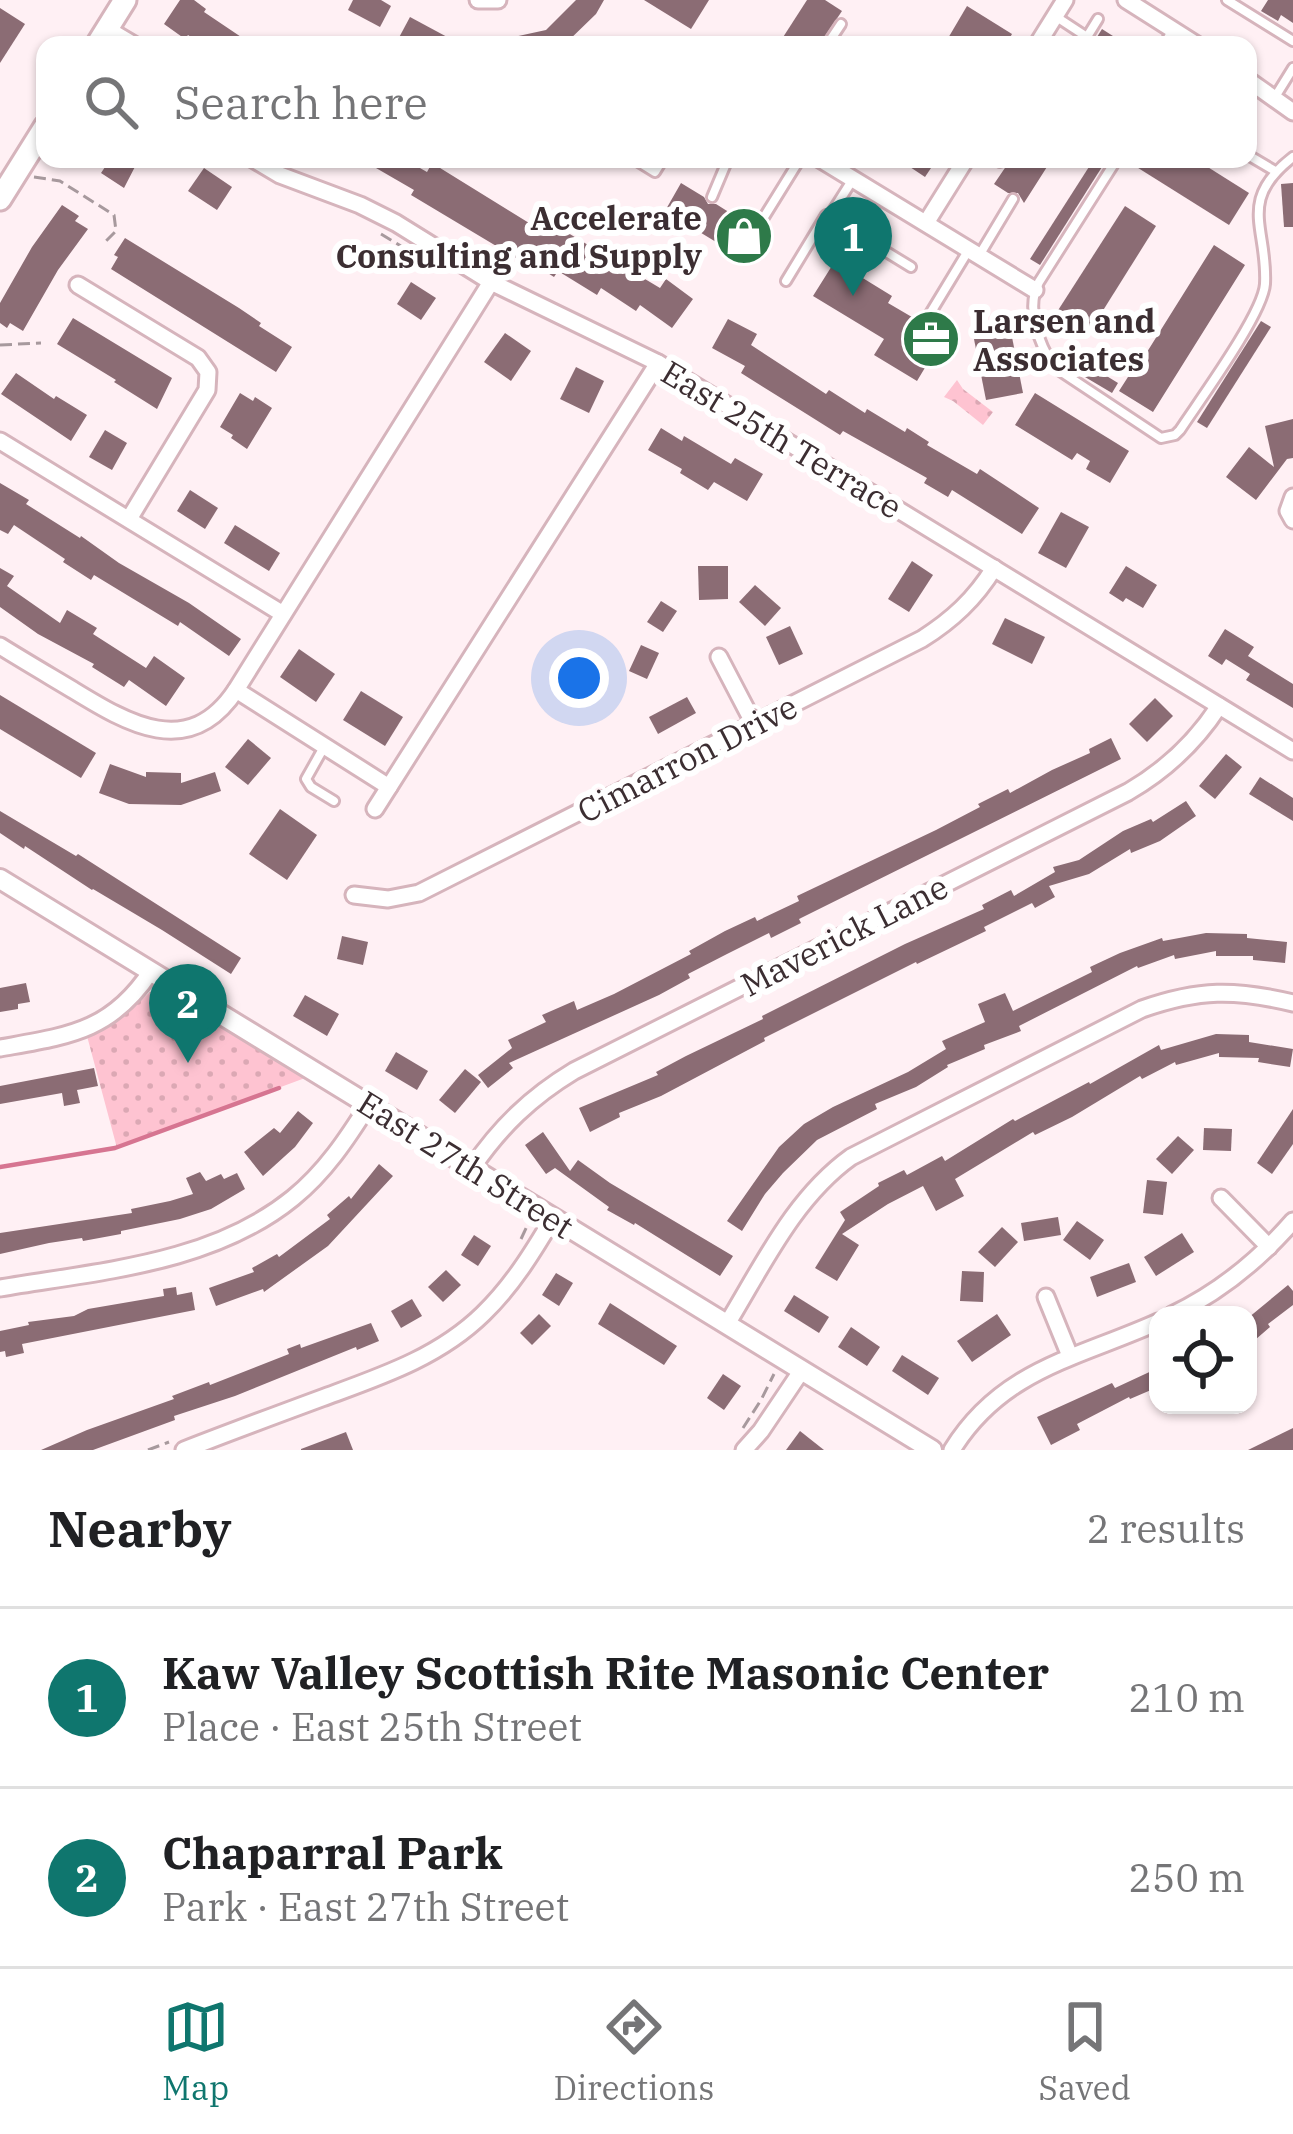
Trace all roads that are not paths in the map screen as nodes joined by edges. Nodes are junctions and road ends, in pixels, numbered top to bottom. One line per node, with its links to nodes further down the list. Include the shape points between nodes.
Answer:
1 (125, 0): 11 (main road)
2 (478, 0): 3 (street)
3 (498, 0)
4 (1065, 0): 7 (street)
5 (1126, 0): 10 (street)
6 (1227, 0): 18 (lane)
7 (1055, 16): 13 (street); 14 (lane)
8 (1098, 19): 15 (lane)
9 (841, 24): 12 (lane)
10 (1173, 29): 16 (lane); 17 (street)
11 (103, 36)
12 (833, 36)
13 (1043, 36)
14 (1078, 36)
15 (1087, 36)
16 (1169, 36)
17 (1184, 36)
18 (1293, 41)
19 (1293, 68): 21 (lane)
20 (1257, 87): 21 (street)
21 (1274, 99): 22 (street)
22 (1293, 112)
23 (36, 142): 35 (main road)
24 (1293, 157): 32 (lane)
25 (1257, 160): 32 (lane)
26 (269, 168): 43 (street, East 25th Terrace, via 396,223)
27 (724, 168): 34 (lane)
28 (794, 168): 38 (lane)
29 (835, 168): 33 (street)
30 (960, 168): 39 (street)
31 (1111, 168): 45 (lane)
32 (1275, 171): 45 (lane, via 1257,210 1265,287 1258,310 1175,435 1155,436 1054,368 1037,330)
33 (853, 179): 37 (lane); 39 (street)
34 (712, 197)
35 (0, 199)
36 (1013, 200): 40 (lane)
37 (830, 217): 41 (lane); 42 (lane)
38 (761, 221)
39 (926, 224): 40 (street)
40 (974, 253): 45 (street); 46 (lane)
41 (911, 267)
42 (786, 281)
43 (491, 282): 47 (street, East 25th Terrace); 53 (street)
44 (78, 285): 50 (street, via 198,358 208,372 207,390)
45 (1035, 290)
46 (925, 322)
47 (658, 362): 52 (street, East 25th Terrace); 61 (street)
48 (0, 441): 50 (street)
49 (1293, 497): 51 (street)
50 (129, 519): 53 (street)
51 (1293, 520)
52 (994, 568): 57 (street, East 25th Terrace); 58 (street, Cimarron Drive, via 935,631)
53 (283, 614): 56 (street)
54 (0, 646): 56 (street, via 150,729 200,723)
55 (719, 657): 58 (street)
56 (236, 691): 59 (street)
57 (1219, 706): 60 (street, East 25th Terrace); 70 (street, Maverick Lane, via 1187,748 1127,792 561,1079 512,1117)
58 (754, 724): 65 (street, Cimarron Drive, via 418,893)
59 (324, 746): 61 (street); 62 (lane, via 306,779)
60 (1293, 751)
61 (389, 787): 63 (street)
62 (334, 802)
63 (375, 809)
64 (0, 879): 66 (street, East 27th Street)
65 (354, 895)
66 (151, 971): 68 (street, via 128,1002 89,1028); 69 (street, East 27th Street)
67 (1293, 1004): 78 (street, via 1227,991 1163,1001 851,1156 807,1196)
68 (0, 1048)
69 (369, 1104): 70 (street, East 27th Street); 75 (street, via 325,1168 242,1231 183,1254)
70 (472, 1168): 72 (street, East 27th Street)
71 (1221, 1198): 74 (street)
72 (554, 1218): 78 (street, East 27th Street); 83 (street, via 506,1289 440,1348)
73 (1293, 1221): 74 (street)
74 (1269, 1246): 77 (street)
75 (0, 1288)
76 (1046, 1297): 80 (street)
77 (1188, 1306)
78 (727, 1324): 81 (street, East 27th Street)
79 (1149, 1325): 80 (street)
80 (1070, 1356): 85 (street, via 1001,1394)
81 (802, 1370): 82 (street, via 761,1431); 84 (street, East 27th Street)
82 (741, 1443)
83 (184, 1450)
84 (932, 1450)
85 (952, 1450)

